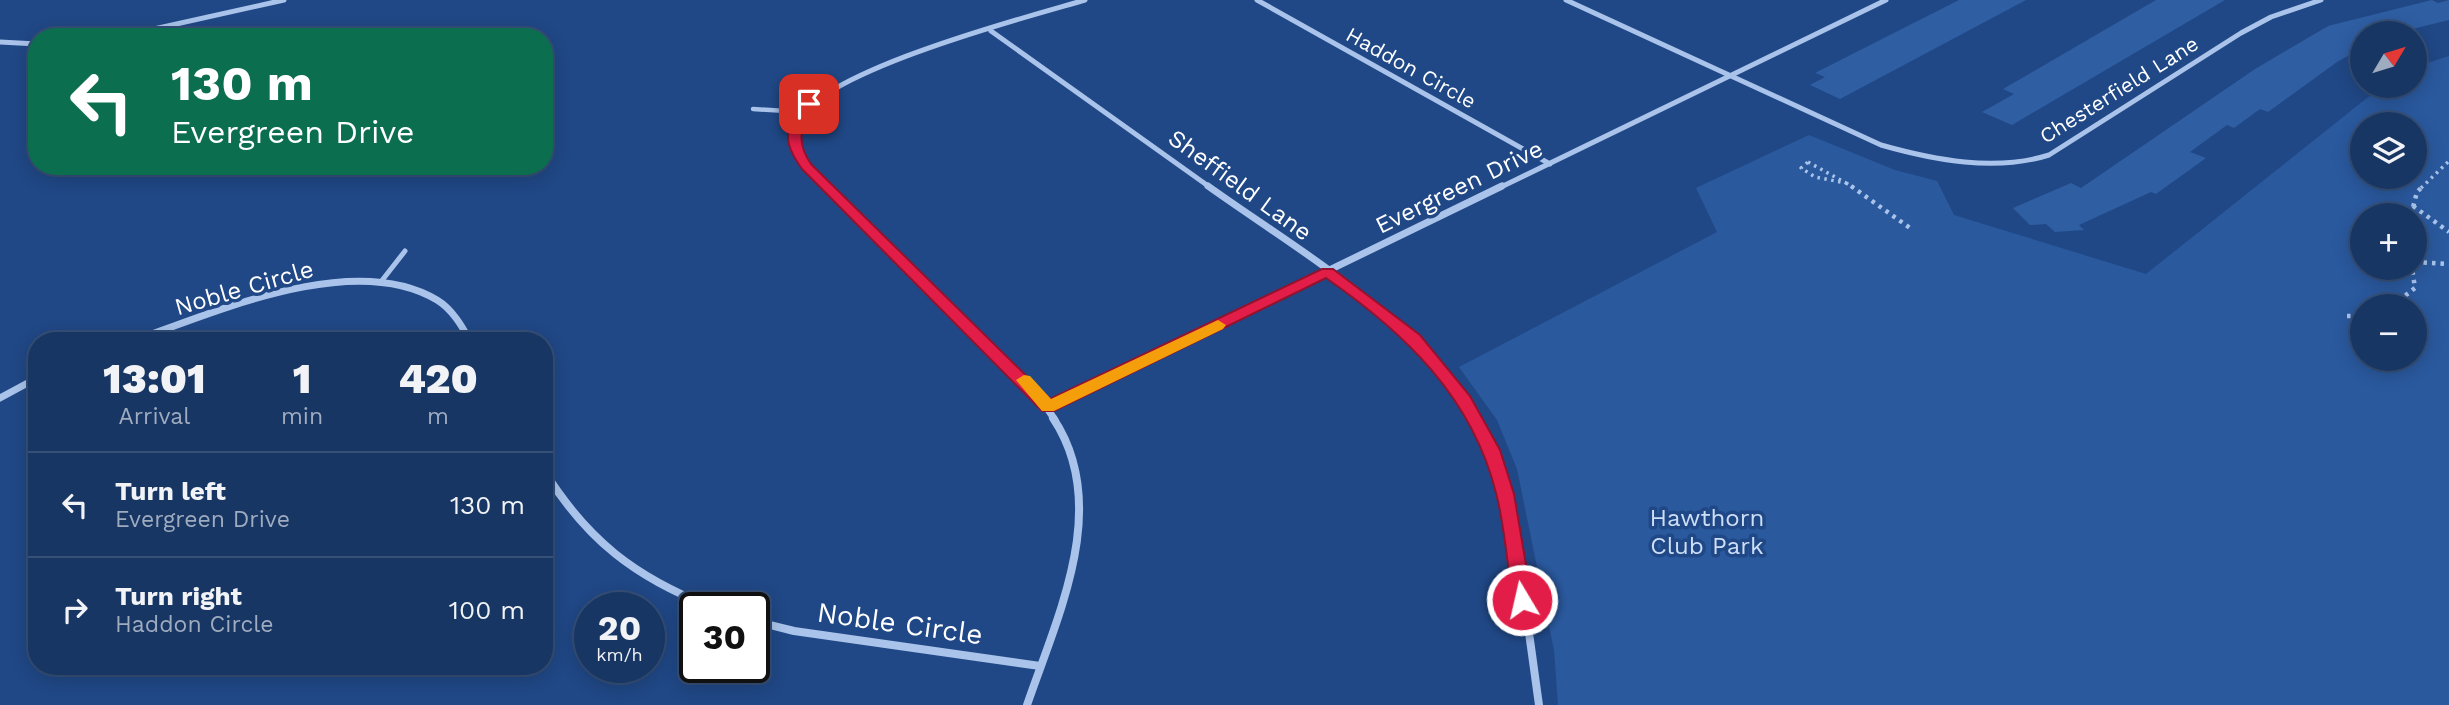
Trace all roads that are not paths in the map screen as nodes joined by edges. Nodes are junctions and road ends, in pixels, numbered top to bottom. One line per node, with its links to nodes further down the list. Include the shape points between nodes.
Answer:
1 (284, 0): 7 (street)
2 (1085, 0): 9 (street)
3 (1257, 0): 15 (street, Haddon Circle)
4 (1566, 0): 12 (street, Chesterfield Lane)
5 (2321, 0): 12 (street, Chesterfield Lane, via 2241,33 2049,155 2030,160 1971,163 1916,155 1881,145)
6 (1880, 1): 12 (street, Evergreen Drive)
7 (267, 2): 8 (street)
8 (156, 28)
9 (991, 31): 14 (street, via 846,79); 17 (street, Sheffield Lane)
10 (0, 42): 11 (street)
11 (28, 44)
12 (1731, 76): 15 (street, Evergreen Drive)
13 (753, 109): 14 (lane)
14 (802, 112): 23 (street, via 793,139 807,166)
15 (1550, 164): 17 (street, Evergreen Drive)
16 (405, 251): 18 (lane)
17 (1327, 272): 23 (street, Evergreen Drive); 29 (street, Sheffield Lane, via 1415,339 1465,400 1491,450 1505,494)
18 (380, 283): 19 (street, Noble Circle, via 295,289); 20 (street, Noble Circle, via 437,299)
19 (161, 332)
20 (465, 332)
21 (28, 383): 22 (street)
22 (0, 398)
23 (1048, 407): 27 (street, via 1071,455 1080,508 1076,561)
24 (553, 486): 25 (street, via 589,535 617,560)
25 (679, 595)
26 (770, 625): 27 (street, Noble Circle)
27 (1040, 666): 28 (street)
28 (1027, 705)
29 (1539, 705)

